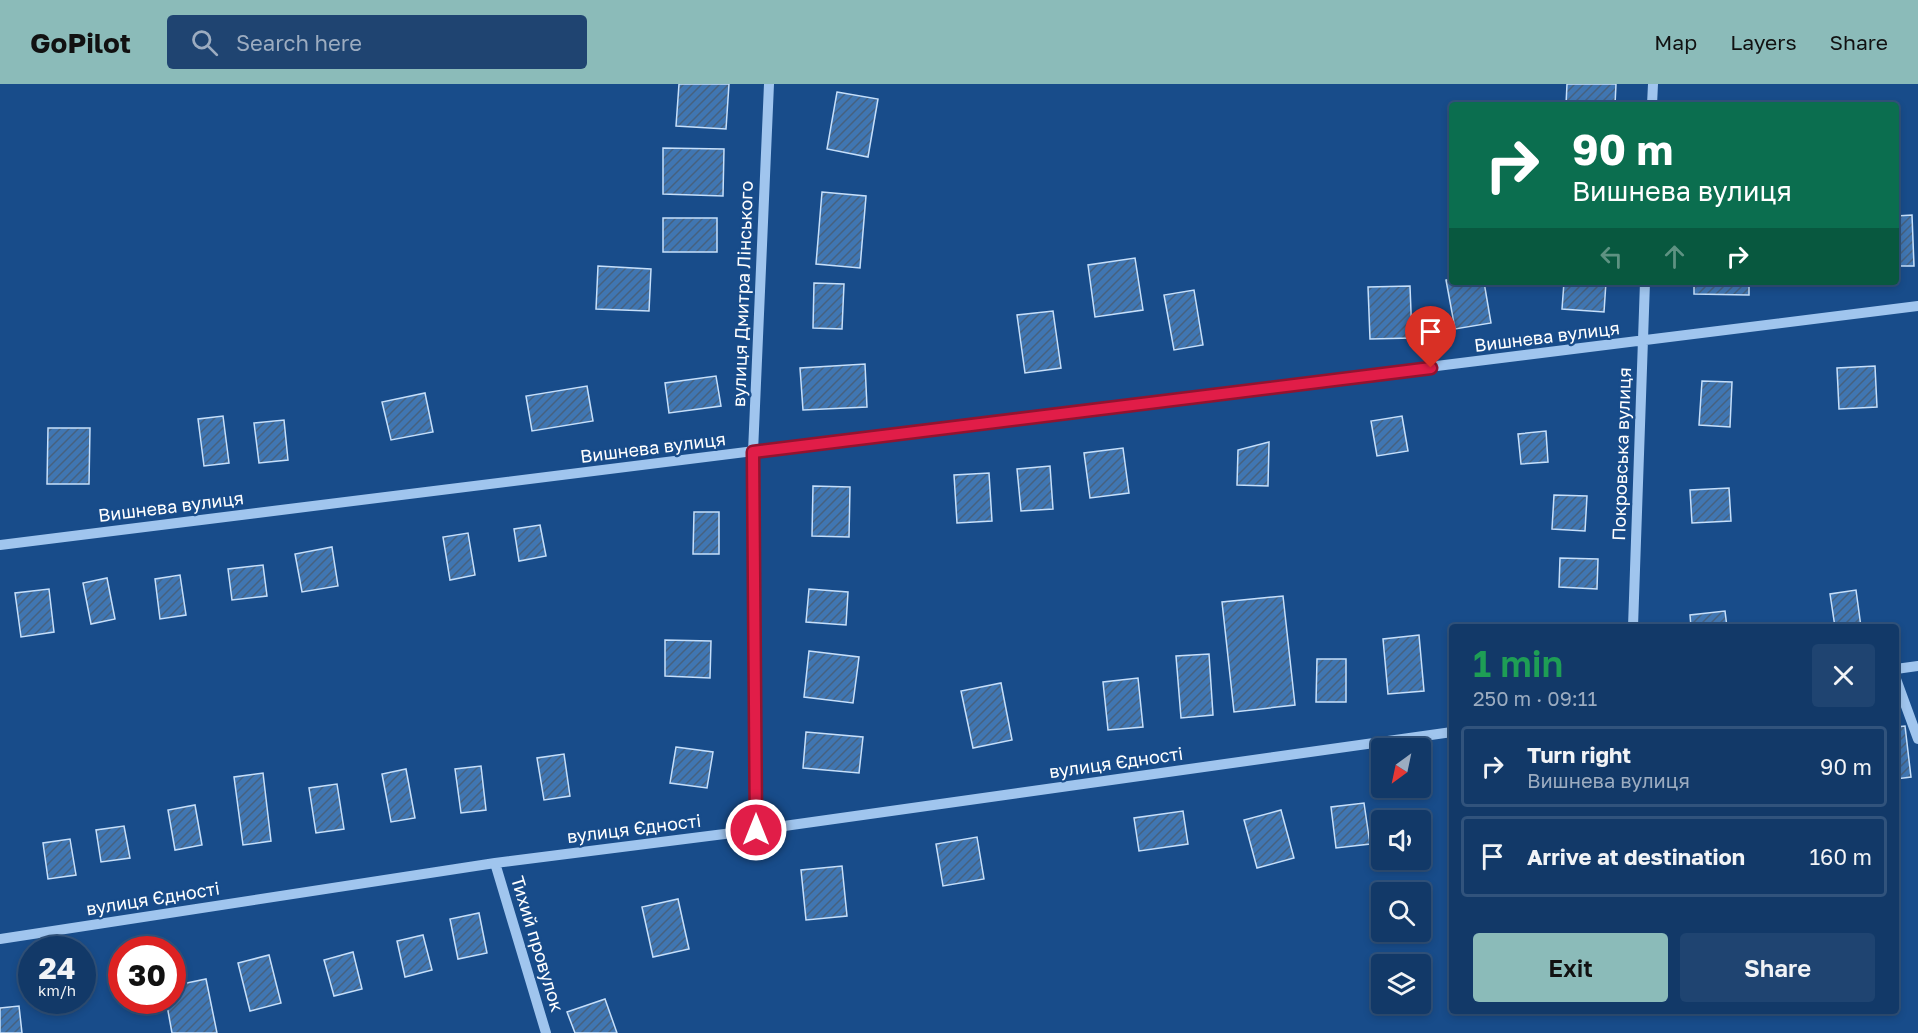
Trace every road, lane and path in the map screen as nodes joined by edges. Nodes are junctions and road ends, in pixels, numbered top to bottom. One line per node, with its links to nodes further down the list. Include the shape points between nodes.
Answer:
1 (769, 84): 7 (street, вулиця Дмитра Лінського)
2 (1653, 84): 3 (street)
3 (1652, 102)
4 (1645, 285): 6 (street, Покровська вулиця)
5 (1918, 306): 6 (street, Вишнева вулиця)
6 (1642, 342): 7 (street, Вишнева вулиця); 9 (street, Покровська вулиця)
7 (753, 452): 8 (street, Вишнева вулиця); 15 (street, вулиця Дмитра Лінського)
8 (0, 545)
9 (1633, 624)
10 (1918, 666): 11 (street)
11 (1899, 669)
12 (1899, 687): 14 (street)
13 (1449, 732): 15 (street, вулиця Єдності)
14 (1918, 739)
15 (756, 830): 16 (street, вулиця Єдності)
16 (495, 864): 17 (street, вулиця Єдності); 18 (street, Тихий провулок)
17 (0, 939)
18 (546, 1033)

